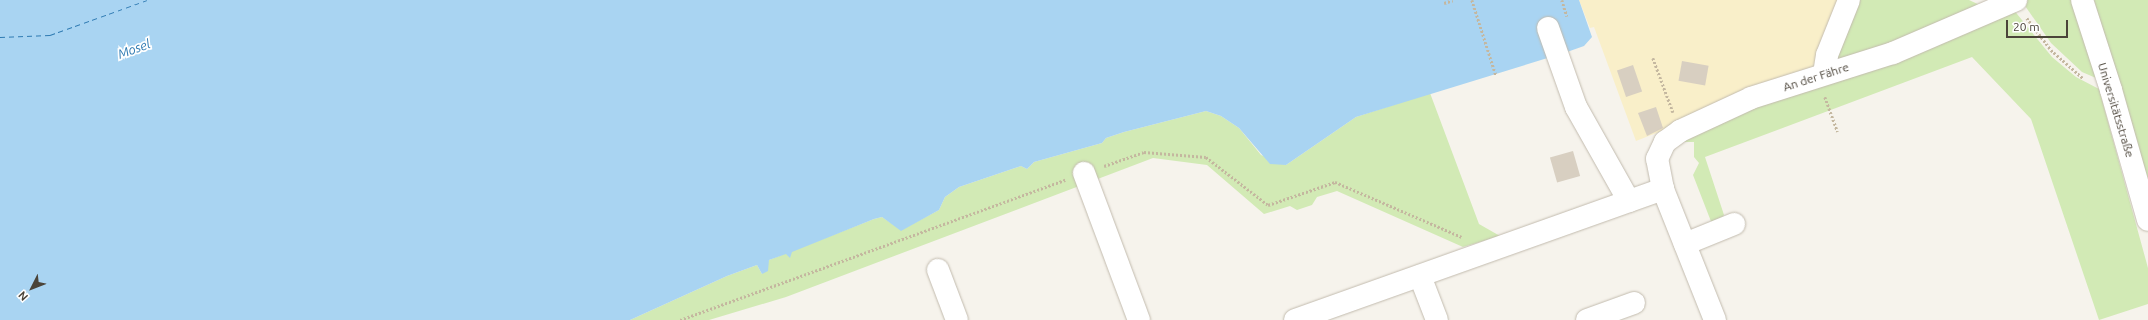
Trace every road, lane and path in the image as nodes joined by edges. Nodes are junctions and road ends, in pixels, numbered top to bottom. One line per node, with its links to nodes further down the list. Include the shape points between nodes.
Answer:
1 (1453, 0): 7 (path)
2 (1472, 0): 10 (path)
3 (1849, 0): 11 (street)
4 (1991, 0): 6 (street)
5 (2082, 0): 12 (street, Universitätsstraße)
6 (2016, 1): 11 (street, An der Fähre, via 1893,53); 12 (path, via 2051,50 2065,64 2083,78)
7 (1444, 3)
8 (1548, 28): 17 (street, via 1576,107)
9 (1653, 58): 13 (path)
10 (1496, 75)
11 (1821, 75): 13 (street, An der Fähre, via 1751,98); 14 (path)
12 (2112, 90): 18 (street, Universitätsstraße)
13 (1680, 131): 16 (street, An der Fähre, via 1665,142 1657,159)
14 (1838, 132)
15 (1084, 174): 25 (street)
16 (1663, 189): 17 (street); 20 (street, An der Fähre)
17 (1629, 201): 22 (street)
18 (2148, 220)
19 (1734, 224): 20 (street)
20 (1685, 244): 29 (street, An der Fähre)
21 (938, 270): 24 (street)
22 (1420, 276): 26 (street); 27 (street)
23 (1634, 302): 28 (street)
24 (957, 320)
25 (1139, 320)
26 (1295, 320)
27 (1437, 320)
28 (1587, 320)
29 (1715, 320)

